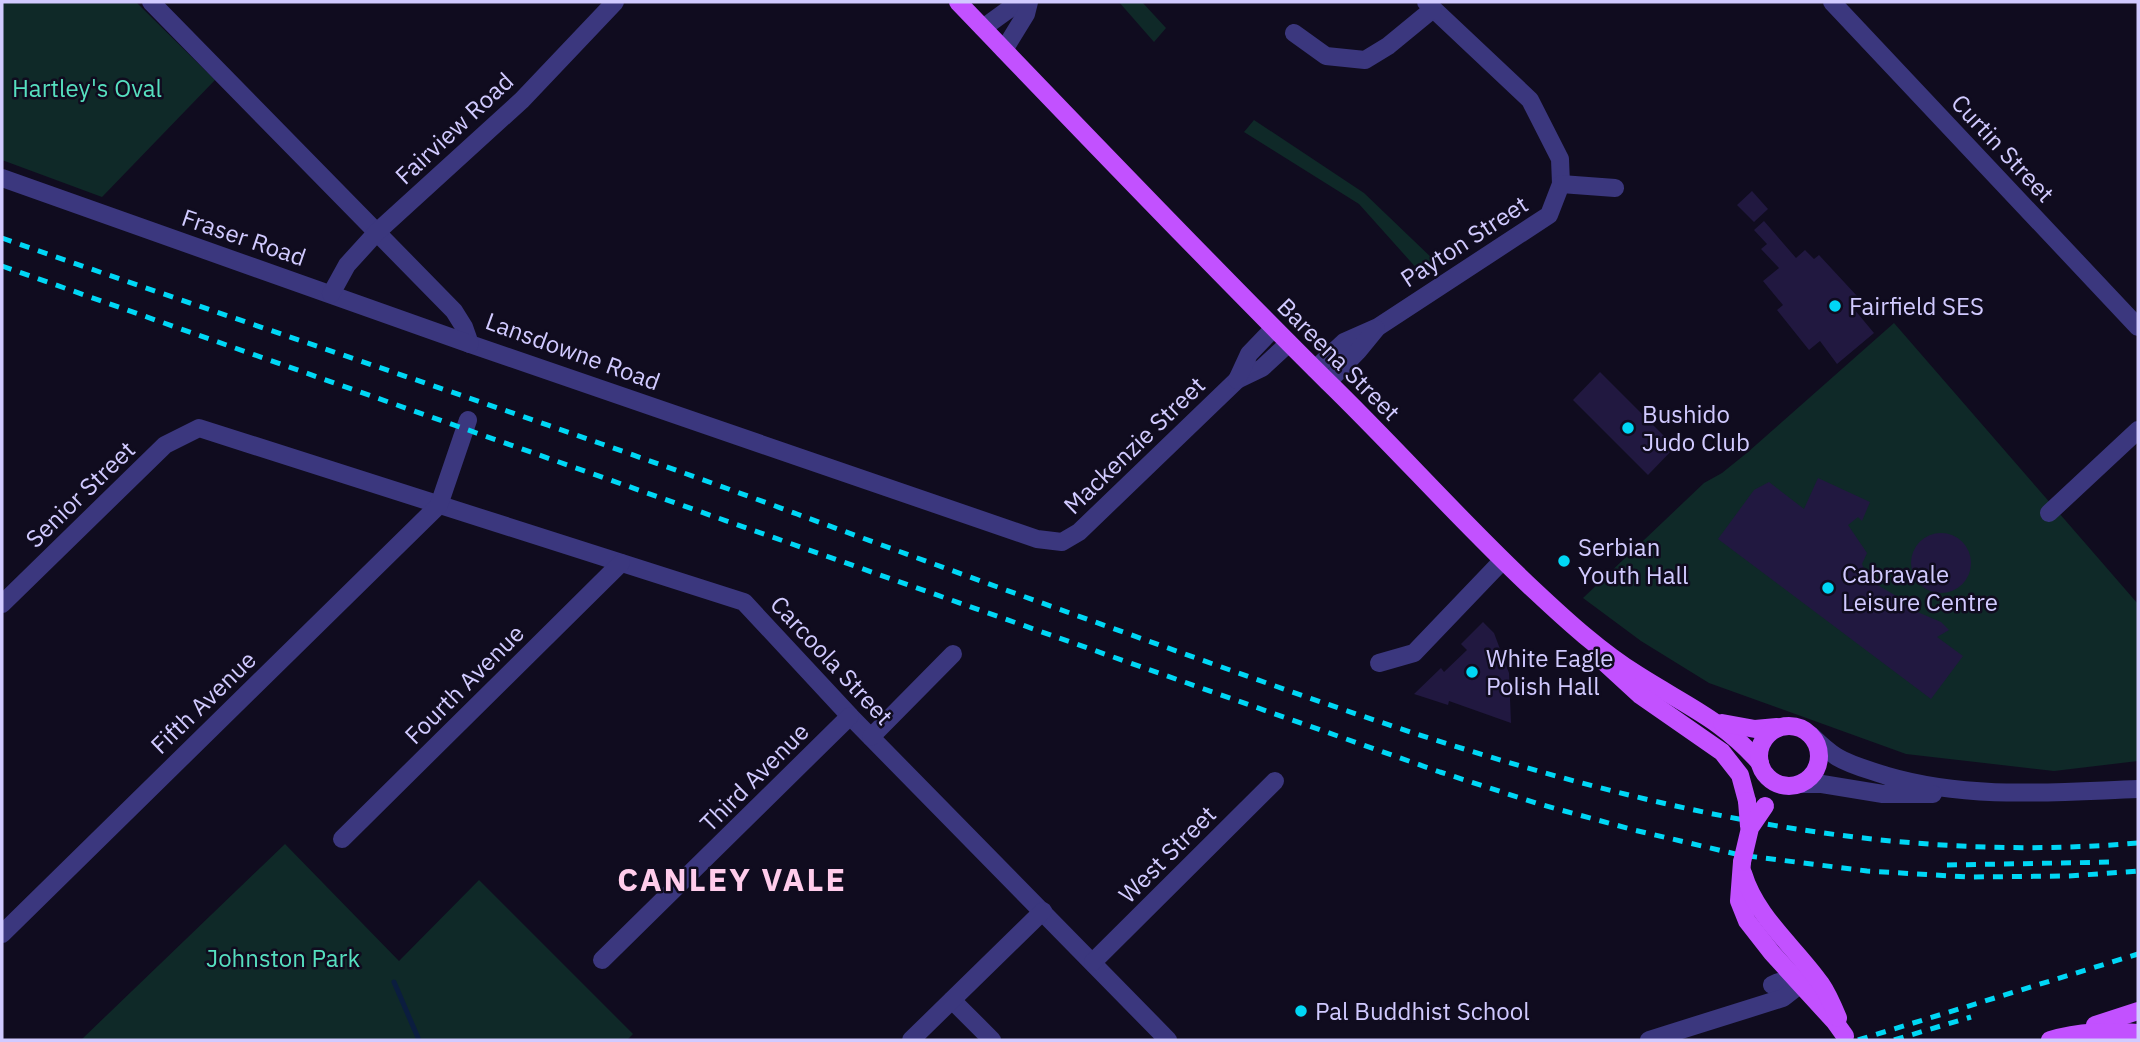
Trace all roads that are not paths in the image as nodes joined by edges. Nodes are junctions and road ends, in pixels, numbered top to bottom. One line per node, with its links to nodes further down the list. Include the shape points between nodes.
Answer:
1 (151, 2): 13 (street, Lansdowne Road)
2 (615, 2): 13 (street, Fairview Road, via 522,100)
3 (958, 2): 7 (main road, Bareena Street)
4 (1028, 2): 7 (street); 9 (street, via 1027,13)
5 (1832, 2): 15 (street, Curtin Street)
6 (1429, 6): 8 (street, via 1388,46 1365,60 1326,56); 11 (street, via 1530,100 1560,159)
7 (983, 28): 9 (main road, Bareena Street)
8 (1294, 33)
9 (1004, 50): 16 (main road, Bareena Street)
10 (2, 178): 14 (street, Fraser Road)
11 (1561, 184): 12 (street); 19 (street, Payton Street, via 1549,215 1378,327 1358,351)
12 (1615, 188)
13 (377, 232): 14 (street, Fairview Road, via 347,265); 17 (street, Lansdowne Road, via 454,311)
14 (331, 294): 17 (street, Fraser Road)
15 (2138, 327)
16 (1273, 328): 18 (main road, Bareena Street); 20 (street, Mackenzie Street, via 1249,354)
17 (470, 344): 26 (street, Lansdowne Road, via 1037,539)
18 (1288, 344): 19 (main road, Bareena Street); 20 (street, Mackenzie Street, via 1262,368)
19 (1322, 376): 27 (main road, Bareena Street)
20 (1237, 380): 26 (street, Mackenzie Street, via 1079,532)
21 (468, 420): 24 (street)
22 (199, 428): 24 (street, Carcoola Street); 29 (street, Senior Street, via 165,445)
23 (2138, 430): 25 (street)
24 (439, 505): 28 (street, Carcoola Street); 47 (street, Fifth Avenue)
25 (2049, 513)
26 (1062, 542)
27 (1502, 561): 30 (main road, Bareena Street); 32 (street, via 1414,653)
28 (621, 563): 33 (street, Carcoola Street, via 744,602); 44 (street, Fourth Avenue)
29 (2, 604)
30 (1559, 614): 34 (main road, Bareena Street, via 1636,674); 43 (main road, via 1628,684 1722,752)
31 (953, 654): 37 (street)
32 (1379, 663)
33 (850, 716): 37 (street, Carcoola Street); 50 (street, Third Avenue)
34 (1712, 719): 35 (main road, Bareena Street, via 1737,727); 38 (main road, Bareena Street, via 1738,739)
35 (1782, 727): 36 (main road, via 1795,726); 38 (main road, via 1765,737 1759,750)
36 (1812, 736): 40 (main road, via 1818,748 1817,766 1811,777); 42 (street, via 1837,757 1857,766 1927,786)
37 (871, 737): 46 (street, Carcoola Street)
38 (1761, 766): 40 (main road, via 1774,783); 43 (main road)
39 (1275, 781): 51 (street, West Street)
40 (1796, 785): 42 (street, via 1822,784 1883,794); 43 (main road)
41 (2138, 789): 42 (street)
42 (1975, 792)
43 (1755, 803): 45 (main road, bridge)
44 (342, 839)
45 (1742, 863): 48 (main road, via 1750,893); 49 (main road, via 1741,907)
46 (1043, 911): 51 (street, Carcoola Street); 54 (street)
47 (2, 934)
48 (1783, 938): 53 (main road, via 1801,974); 55 (main road, via 1822,985)
49 (1776, 957): 52 (street, via 1779,972); 53 (main road)
50 (603, 960)
51 (1093, 962): 63 (street, Carcoola Street)
52 (1772, 985): 53 (street, via 1780,980); 56 (street)
53 (1801, 985): 55 (street); 56 (street, via 1783,998); 60 (main road)
54 (952, 1000): 61 (street); 62 (street)
55 (1833, 1007): 60 (main road)
56 (1752, 1008): 64 (street)
57 (2138, 1011): 59 (main road)
58 (2138, 1033): 59 (main road)
59 (2068, 1035): 65 (main road)
60 (1846, 1038)
61 (911, 1040)
62 (992, 1040)
63 (1168, 1040)
64 (1649, 1040)
65 (2050, 1040)

